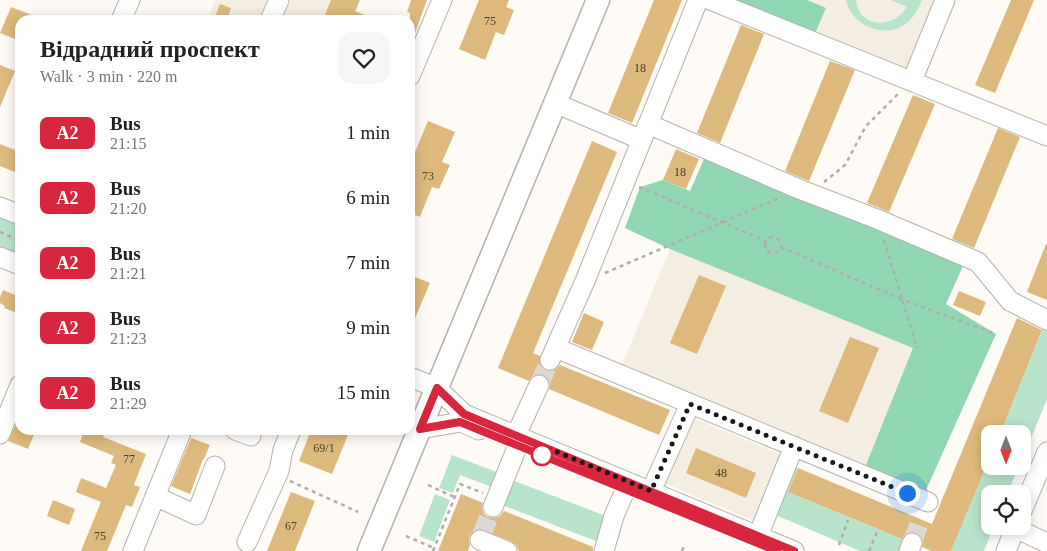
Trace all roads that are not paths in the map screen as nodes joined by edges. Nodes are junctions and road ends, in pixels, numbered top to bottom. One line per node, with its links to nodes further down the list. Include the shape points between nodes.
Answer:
1 (130, 0): 8 (street)
2 (279, 0): 9 (street)
3 (442, 0): 10 (street)
4 (598, 0): 12 (main road)
5 (698, 0): 13 (street)
6 (710, 0): 11 (street)
7 (945, 0): 11 (street)
8 (123, 15)
9 (272, 15)
10 (415, 64)
11 (914, 82): 14 (street)
12 (556, 103): 13 (street); 22 (main road)
13 (645, 132): 19 (street, via 877,219 978,262 1010,301); 24 (street, via 553,354)
14 (1047, 136)
15 (0, 207): 16 (street)
16 (15, 213)
17 (0, 257): 18 (street)
18 (15, 263)
19 (1047, 320)
20 (415, 379): 22 (street)
21 (540, 385): 30 (street)
22 (437, 388): 25 (main road); 30 (street, via 464,414)
23 (15, 397): 26 (street)
24 (690, 404): 31 (street); 35 (street)
25 (415, 427): 30 (street, via 460,422)
26 (0, 434)
27 (180, 435): 37 (street)
28 (289, 435): 43 (street, via 277,476)
29 (412, 435): 47 (main road)
30 (517, 440): 34 (street); 35 (street); 38 (street)
31 (794, 446): 39 (street); 42 (street)
32 (1047, 452): 36 (street)
33 (215, 466): 37 (street, via 196,515)
34 (626, 488): 49 (street); 50 (street)
35 (651, 491): 42 (street)
36 (1031, 491)
37 (155, 496): 46 (street)
38 (495, 502)
39 (928, 502)
40 (1031, 531): 45 (street)
41 (1013, 535): 52 (street)
42 (758, 536): 51 (street)
43 (247, 542)
44 (479, 542): 48 (street)
45 (1047, 543)
46 (133, 551)
47 (369, 551)
48 (507, 551)
49 (604, 551)
50 (775, 551)
51 (794, 551)
52 (1006, 551)

